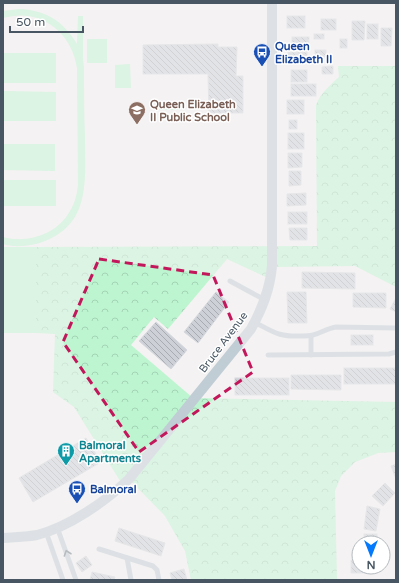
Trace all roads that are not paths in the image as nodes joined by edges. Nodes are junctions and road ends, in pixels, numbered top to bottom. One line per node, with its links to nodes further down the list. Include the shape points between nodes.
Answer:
1 (272, 3): 3 (street, Bruce Avenue, via 272,266)
2 (230, 281): 3 (lane)
3 (265, 300): 4 (street, Bruce Avenue)
4 (254, 322): 6 (lane, via 284,337); 10 (street, Bruce Avenue, via 129,479 103,501)
5 (396, 328): 6 (lane, via 336,327)
6 (311, 336): 9 (lane)
7 (396, 352): 9 (lane)
8 (268, 355): 9 (lane)
9 (311, 355)
10 (58, 527): 11 (street, Bruce Avenue); 16 (lane, one-way to 10)
11 (46, 532): 12 (street, Bruce Avenue); 15 (lane)
12 (3, 538)
13 (99, 549): 14 (lane)
14 (127, 558): 17 (lane); 18 (lane, via 152,566 157,570)
15 (64, 580)
16 (76, 580)
17 (131, 580)
18 (159, 580)

